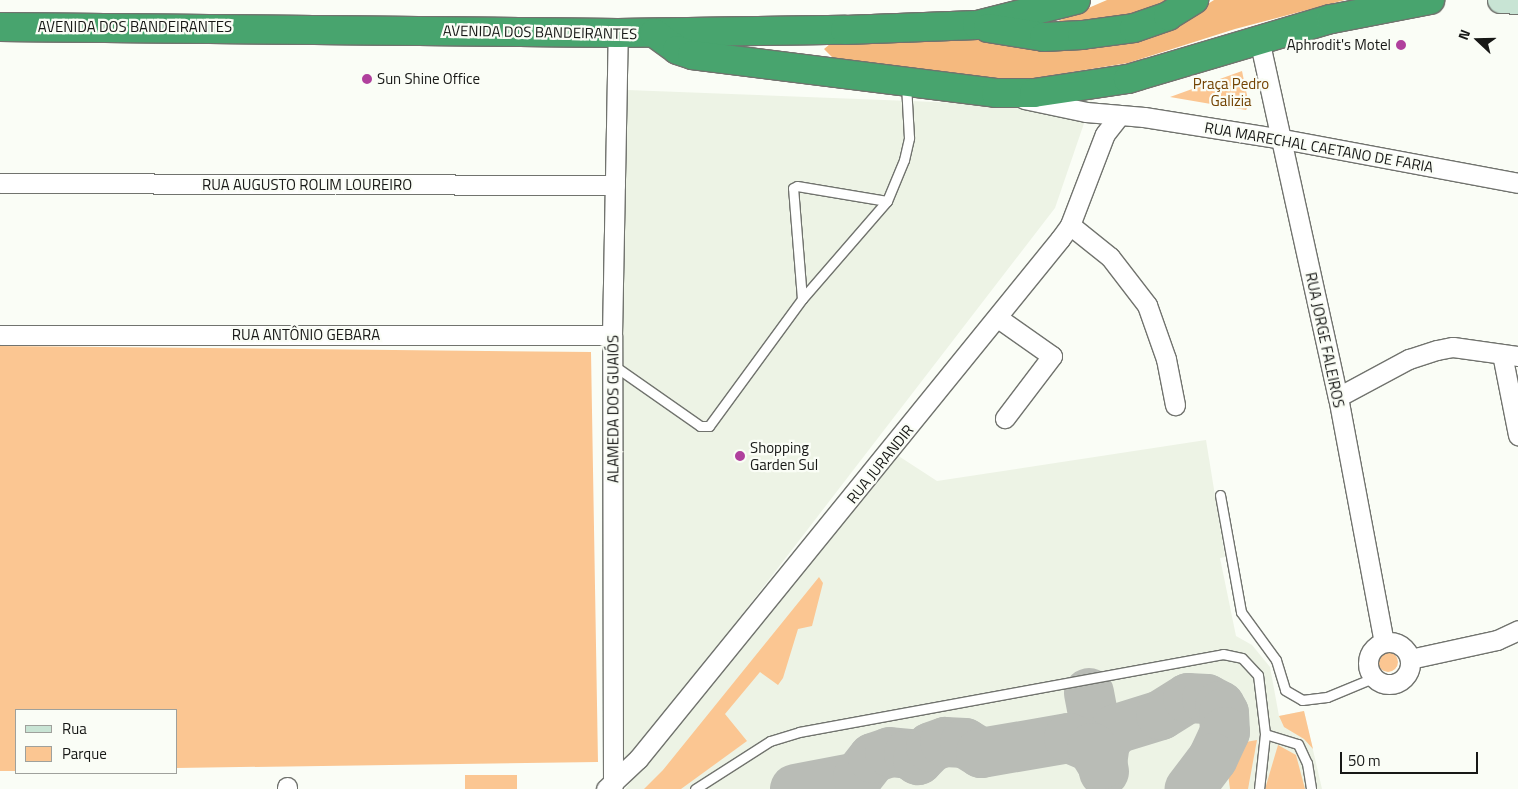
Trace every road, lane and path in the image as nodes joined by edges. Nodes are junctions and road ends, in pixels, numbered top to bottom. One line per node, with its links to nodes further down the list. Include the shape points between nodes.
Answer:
1 (1076, 0): 8 (highway, AVENIDA DOS BANDEIRANTES)
2 (1194, 0): 8 (highway, via 1168,16 1134,28 1082,35 1034,36)
3 (1430, 0): 12 (highway, via 1331,19)
4 (1501, 0): 5 (main road)
5 (1508, 0): 6 (main road); 7 (main road)
6 (1518, 2)
7 (1518, 6)
8 (977, 25): 11 (highway, AVENIDA DOS BANDEIRANTES)
9 (0, 28): 10 (highway, AVENIDA DOS BANDEIRANTES)
10 (618, 33): 11 (highway, AVENIDA DOS BANDEIRANTES); 19 (street, ALAMEDA DOS GUAIÓS)
11 (654, 33): 13 (highway, via 676,50 692,55)
12 (1259, 39): 14 (highway, via 1128,79 1034,93); 16 (street, RUA JORGE FALEIROS)
13 (906, 82): 14 (highway); 20 (lane, via 909,138 904,160)
14 (996, 94): 15 (street, RUA MARECHAL CAETANO DE FARIA)
15 (1119, 116): 16 (street, RUA MARECHAL CAETANO DE FARIA); 21 (street, RUA JURANDIR, via 1105,134)
16 (1283, 139): 18 (street, RUA MARECHAL CAETANO DE FARIA); 28 (street, RUA JORGE FALEIROS)
17 (0, 183): 19 (street, RUA AUGUSTO ROLIM LOUREIRO)
18 (1518, 183)
19 (615, 185): 25 (street, ALAMEDA DOS GUAIÓS)
20 (887, 200): 22 (lane); 22 (lane, via 793,188)
21 (1070, 225): 23 (street, RUA JURANDIR); 29 (street, via 1110,257 1147,305 1166,359)
22 (802, 298): 27 (lane, via 706,428)
23 (998, 318): 30 (street, via 1052,356); 38 (street, RUA JURANDIR, via 638,759)
24 (0, 335): 25 (street, RUA ANTÔNIO GEBARA)
25 (612, 335): 27 (street, ALAMEDA DOS GUAIÓS)
26 (1510, 355): 28 (street, via 1454,347 1437,350 1409,359); 31 (street)
27 (612, 364): 38 (street, ALAMEDA DOS GUAIÓS)
28 (1338, 397): 34 (street, RUA JORGE FALEIROS)
29 (1175, 404)
30 (1005, 418)
31 (1518, 435)
32 (1220, 495): 36 (lane, via 1241,612 1276,660 1285,690 1302,700 1326,697)
33 (1518, 630): 35 (street, via 1497,640)
34 (1384, 642): 35 (street, via 1404,647); 36 (street, via 1370,653 1368,671)
35 (1410, 659): 36 (street, via 1410,667 1402,680 1387,685)
36 (1373, 678)
37 (1265, 734): 39 (lane, via 1258,675 1242,658 1223,654 799,732 770,741); 40 (lane); 41 (lane, via 1298,744 1307,763)
38 (609, 787)
39 (695, 789)
40 (1259, 789)
41 (1311, 789)

